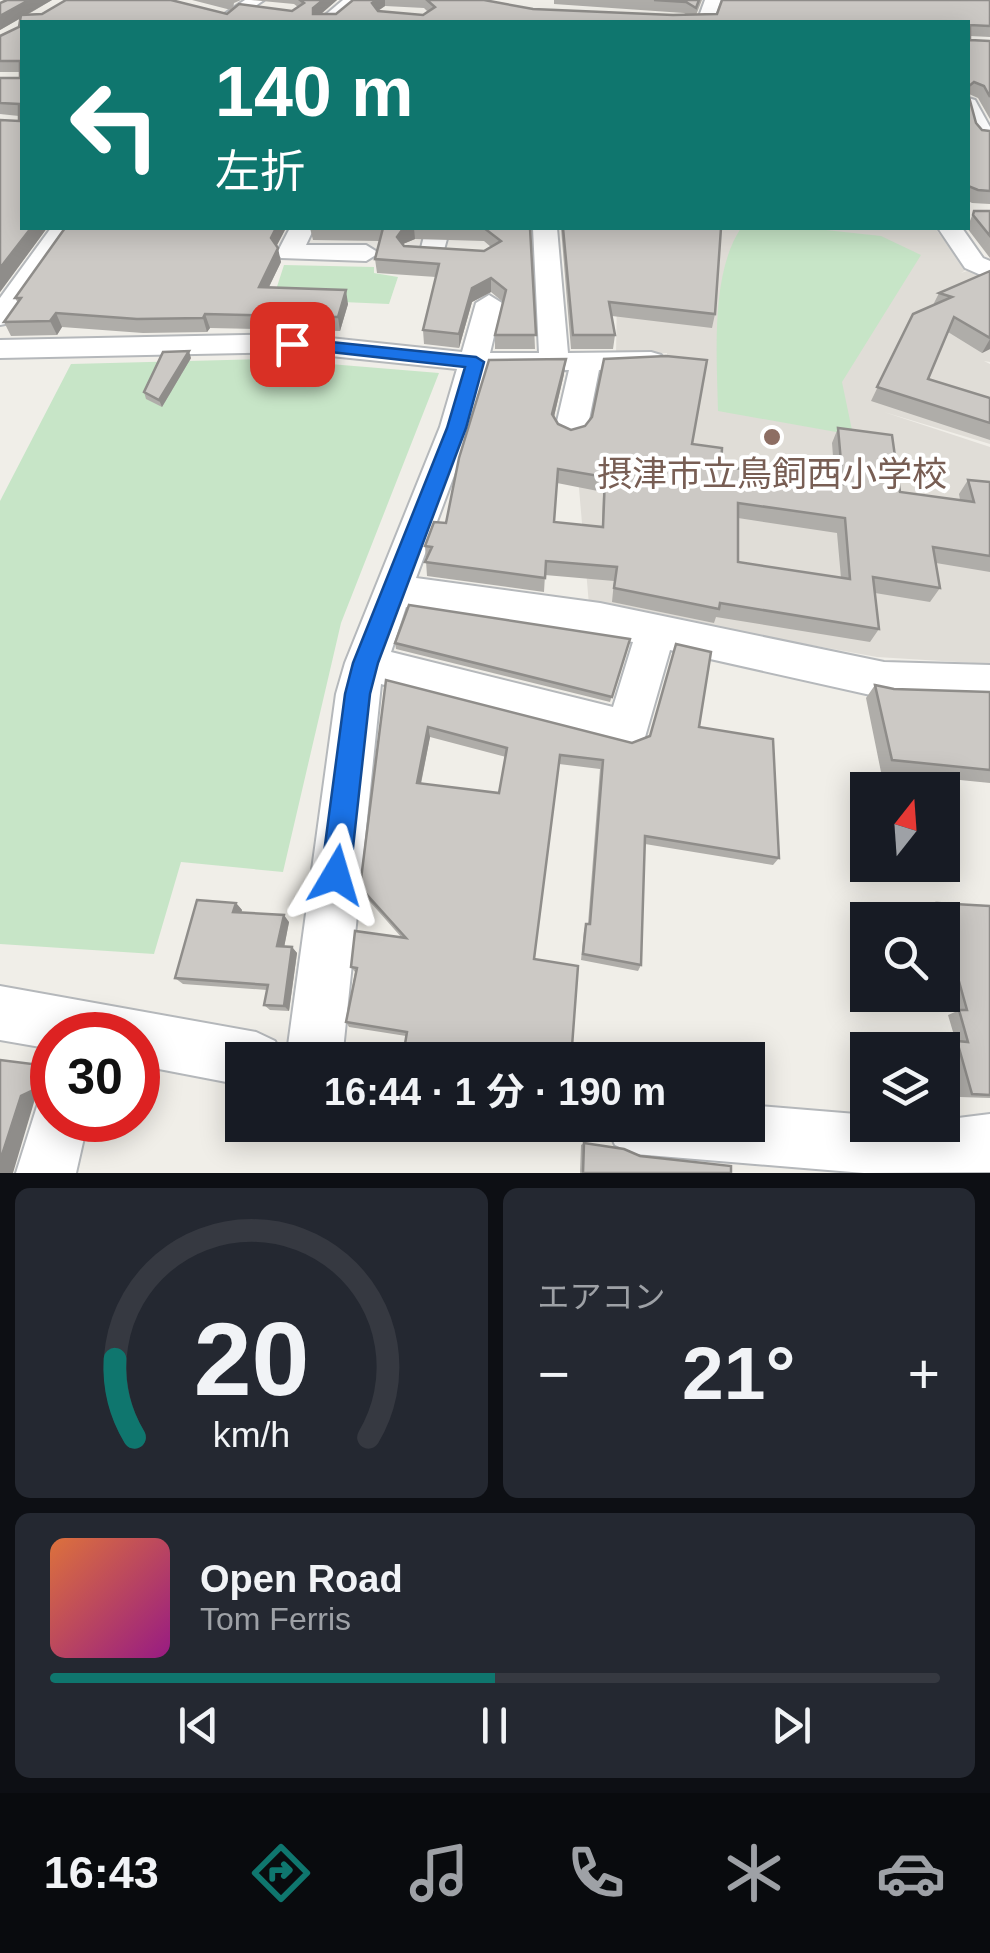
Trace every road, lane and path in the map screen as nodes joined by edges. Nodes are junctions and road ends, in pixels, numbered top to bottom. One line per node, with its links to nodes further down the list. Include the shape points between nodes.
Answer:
1 (353, 0): 5 (street)
2 (202, 9): 3 (street)
3 (236, 12): 4 (street)
4 (277, 12)
5 (327, 20)
6 (970, 109): 7 (street)
7 (981, 135)
8 (62, 230): 17 (street)
9 (301, 230): 10 (street, via 290,253 355,253)
10 (352, 230)
11 (545, 230): 21 (street)
12 (951, 230): 15 (street, via 974,263)
13 (429, 243): 14 (street)
14 (467, 253)
15 (990, 271)
16 (490, 304): 20 (street)
17 (0, 317)
18 (0, 349): 20 (street, via 292,344)
19 (656, 360): 22 (street)
20 (476, 362): 21 (street); 24 (street)
21 (554, 362): 22 (street)
22 (586, 362): 23 (street)
23 (571, 430)
24 (392, 590): 25 (street); 26 (street)
25 (656, 633): 26 (street, via 628,730); 27 (street, via 884,680)
26 (366, 663): 31 (street)
27 (990, 683)
28 (0, 1014): 29 (street)
29 (30, 1020)
30 (160, 1042): 32 (street)
31 (316, 1042)
32 (225, 1054)
33 (765, 1136): 35 (street, via 938,1150)
34 (54, 1142): 36 (street)
35 (990, 1144)
36 (46, 1173)

